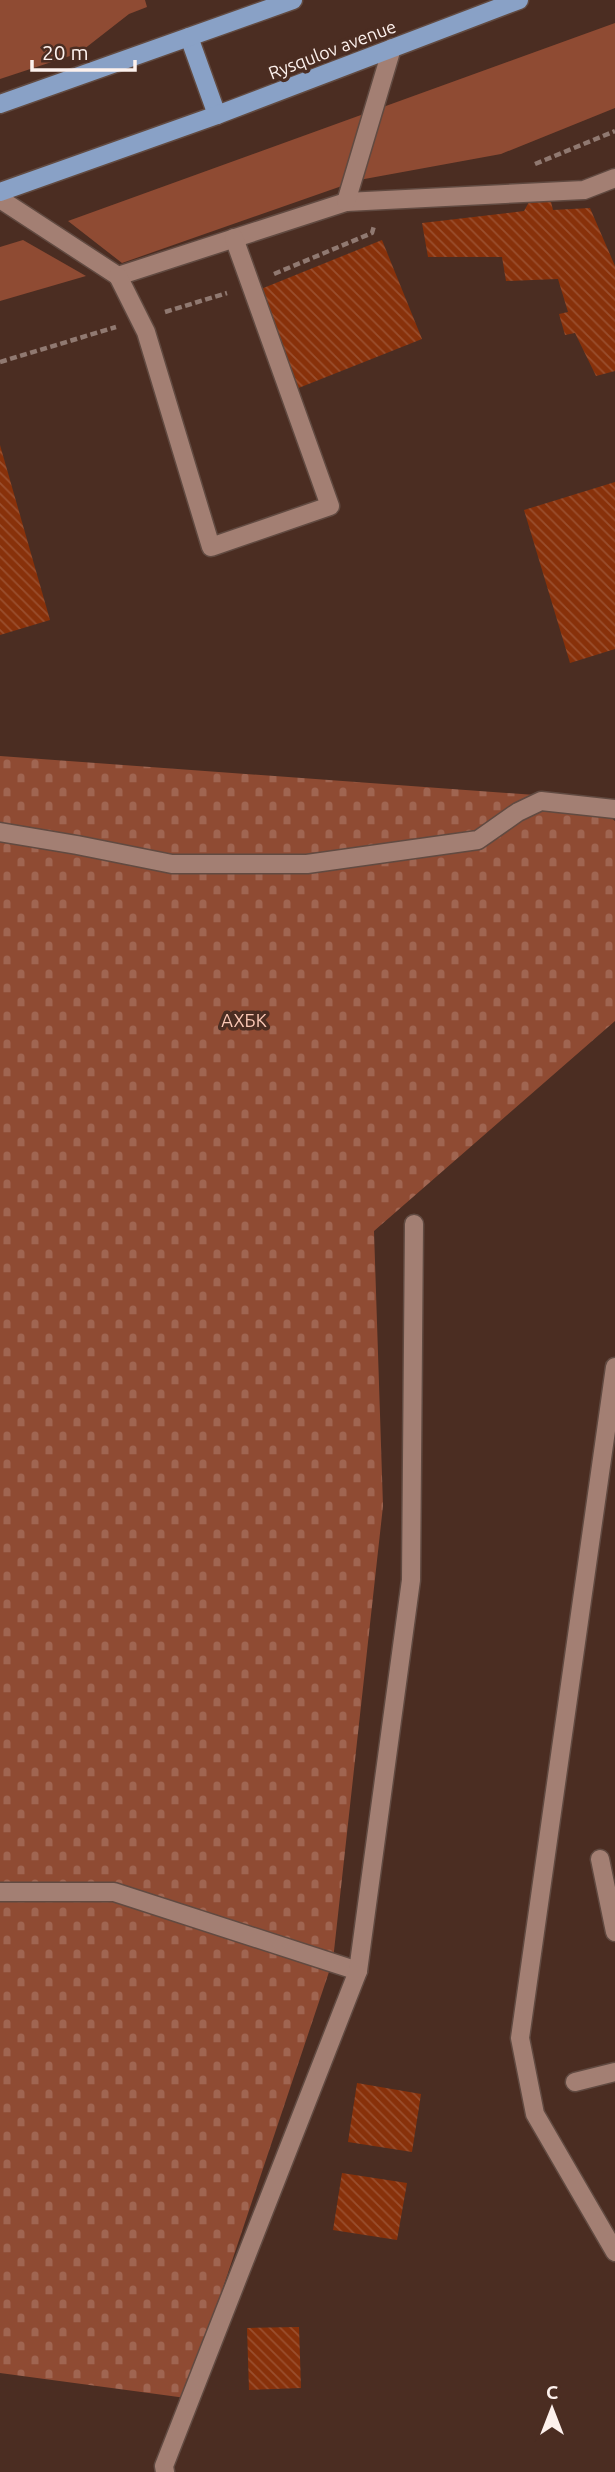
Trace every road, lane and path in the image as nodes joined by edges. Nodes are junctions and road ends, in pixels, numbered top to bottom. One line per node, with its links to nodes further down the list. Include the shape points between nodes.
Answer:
1 (293, 0): 3 (main road)
2 (519, 0): 4 (main road, Rysqulov avenue)
3 (189, 37): 5 (main road); 6 (main road)
4 (392, 48): 6 (main road, Rysqulov avenue); 13 (lane)
5 (0, 104)
6 (217, 115): 10 (main road, Rysqulov avenue)
7 (615, 131): 8 (path)
8 (526, 168)
9 (615, 178): 12 (lane, via 584,190)
10 (0, 192)
11 (0, 199): 15 (lane)
12 (380, 200): 13 (lane); 16 (path, via 372,233)
13 (346, 202): 14 (lane)
14 (233, 238): 15 (lane); 16 (lane)
15 (118, 276): 17 (lane)
16 (250, 284): 17 (path); 17 (lane, via 330,506 211,547)
17 (140, 320): 18 (path)
18 (0, 362)
19 (615, 809): 20 (lane, via 541,801 478,840 307,864 172,864)
20 (0, 832)
21 (414, 1224): 26 (lane, via 411,1580)
22 (615, 1367): 29 (lane, via 520,2038 535,2114)
23 (600, 1859): 25 (lane)
24 (0, 1892): 26 (lane, via 114,1892)
25 (615, 1932)
26 (359, 1971): 30 (lane)
27 (615, 2072): 28 (lane)
28 (575, 2082)
29 (615, 2252)
30 (164, 2469)

